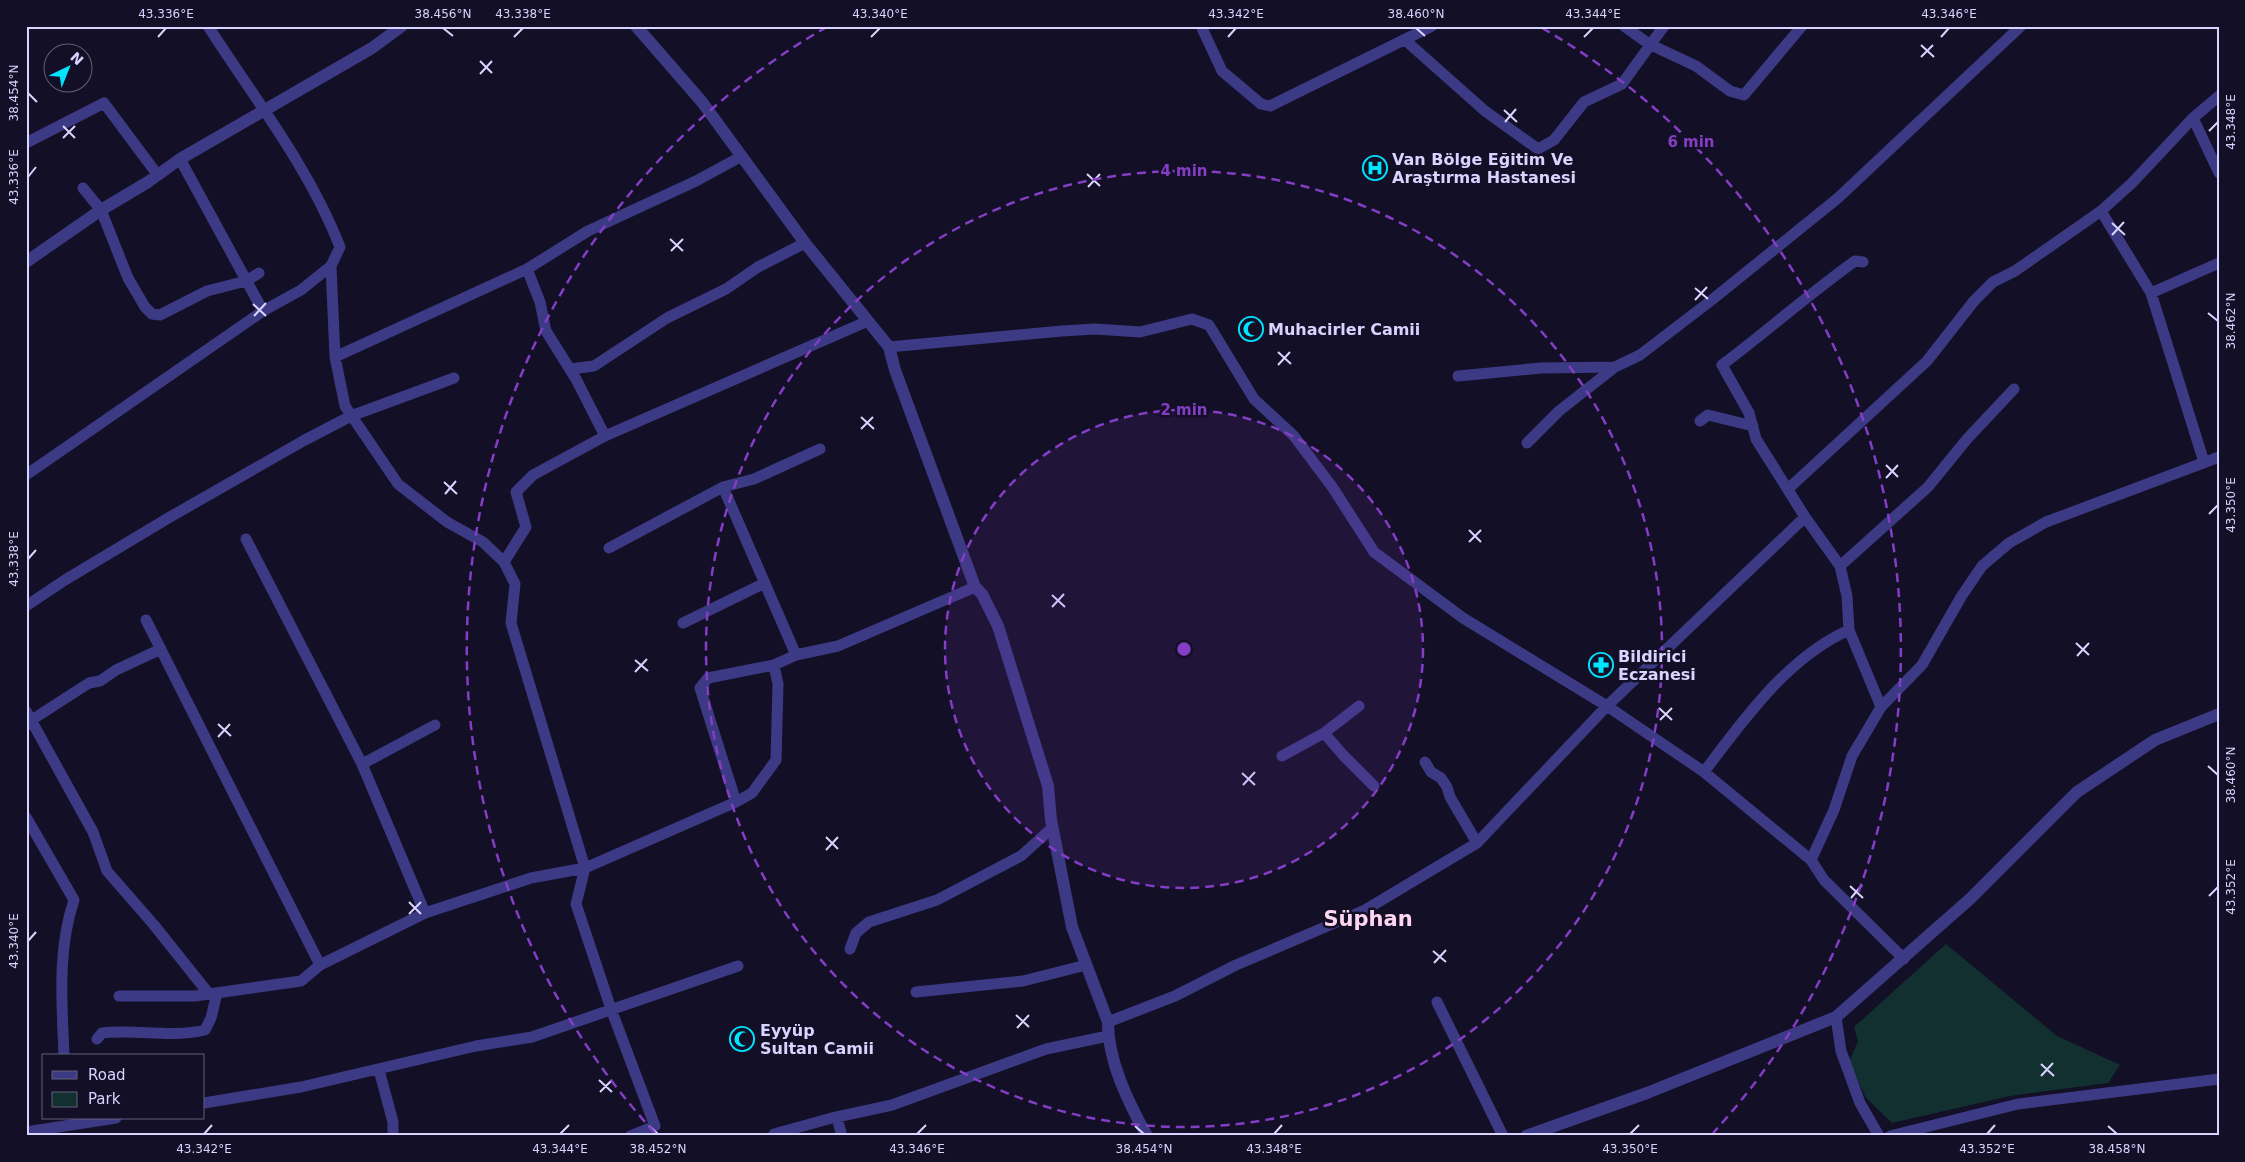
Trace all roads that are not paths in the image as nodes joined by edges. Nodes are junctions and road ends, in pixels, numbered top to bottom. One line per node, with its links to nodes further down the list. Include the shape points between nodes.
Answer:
1 (208, 26): 13 (street)
2 (402, 26): 13 (street, via 372,48)
3 (636, 26): 16 (street, via 702,102)
4 (1201, 26): 10 (street, via 1222,70 1261,104 1270,106)
5 (1432, 26): 10 (street)
6 (1624, 26): 11 (street)
7 (1664, 26): 11 (street)
8 (1802, 26): 11 (street, via 1744,95 1730,91 1696,66)
9 (2021, 26): 36 (street, via 1838,198 1640,355)
10 (1405, 40): 11 (street, via 1486,111 1538,149 1554,140 1584,102 1622,84)
11 (1650, 44)
12 (2219, 96): 14 (street)
13 (264, 112): 17 (street); 27 (street, via 294,156 330,221 340,247)
14 (2193, 118): 18 (street); 22 (street)
15 (27, 142): 19 (street, via 104,103)
16 (742, 156): 23 (street); 28 (street, via 588,231)
17 (180, 159): 19 (street); 30 (street)
18 (2219, 173)
19 (156, 174): 21 (street)
20 (83, 188): 21 (street)
21 (101, 210): 24 (street); 30 (street, via 128,278 152,314 160,315 206,291)
22 (2101, 211): 31 (street); 51 (street, via 2015,271 1993,282 1926,360)
23 (806, 243): 33 (street); 37 (street, via 667,318 594,366)
24 (26, 262)
25 (1863, 262): 43 (street, via 1855,261 1810,293 1722,365)
26 (2219, 263): 31 (street)
27 (330, 266): 32 (street, via 301,290); 35 (street)
28 (527, 269): 35 (street); 37 (street, via 540,302 546,331)
29 (259, 273): 30 (street)
30 (246, 281): 32 (street)
31 (2151, 293): 48 (street)
32 (263, 310): 49 (street)
33 (868, 321): 34 (street); 44 (street)
34 (890, 347): 58 (street, via 895,370); 67 (street, via 1062,331 1140,332 1192,319 1209,325 1254,400 1294,436 1333,488 1374,552 1463,618)
35 (335, 357): 41 (street)
36 (1615, 367): 38 (street, via 1540,368); 45 (street, via 1558,411)
37 (570, 369): 44 (street)
38 (1458, 376)
39 (454, 378): 41 (street)
40 (2014, 389): 56 (street, via 1979,425 1928,487)
41 (351, 416): 55 (street, via 398,484 447,522 483,542); 59 (street, via 170,517)
42 (1700, 420): 43 (street, via 1708,415)
43 (1753, 426): 51 (street, via 1756,439)
44 (605, 436): 55 (street, via 533,475 516,492 526,527)
45 (1527, 443)
46 (820, 449): 50 (street, via 754,479)
47 (2219, 456): 48 (street)
48 (2204, 462): 68 (street, via 2046,522 2009,542 1982,566 1922,665)
49 (26, 475)
50 (723, 487): 54 (street); 57 (street)
51 (1788, 490): 52 (street)
52 (1805, 517): 56 (street); 67 (street)
53 (246, 539): 75 (street)
54 (609, 548)
55 (504, 562): 83 (street, via 515,584 511,623)
56 (1840, 566): 62 (street, via 1847,596)
57 (765, 583): 61 (street); 64 (street)
58 (975, 587): 64 (street, via 838,646); 80 (street, via 982,594 1001,635 1048,786)
59 (26, 606)
60 (146, 620): 63 (street)
61 (683, 623)
62 (1849, 630): 68 (street); 76 (street, via 1828,639 1810,653 1754,706)
63 (161, 649): 70 (street, via 89,684); 88 (street)
64 (796, 655): 65 (street)
65 (774, 665): 78 (street, via 778,684 776,760 752,793); 78 (street, via 708,678 700,688)
66 (1359, 706): 72 (street)
67 (1607, 706): 76 (street); 81 (street)
68 (1881, 707): 82 (street, via 1852,756 1834,810)
69 (2219, 714): 86 (street, via 2155,740 2077,792 1971,898)
70 (28, 719): 91 (street, via 93,832 107,871)
71 (435, 725): 75 (street)
72 (1324, 733): 73 (street); 77 (street)
73 (1282, 756)
74 (1425, 762): 81 (street, via 1447,787)
75 (362, 764): 84 (street)
76 (1704, 772): 82 (street)
77 (1374, 786)
78 (736, 802): 83 (street)
79 (26, 817): 99 (street, via 74,900 61,961)
80 (1052, 828): 85 (street, via 1021,856 937,900 868,922 856,933); 87 (street, via 1072,927)
81 (1477, 843): 96 (street, via 1365,910 1175,996)
82 (1811, 860): 86 (street, via 1824,880)
83 (585, 868): 84 (street, via 531,878); 94 (street, via 576,904)
84 (426, 913): 88 (street)
85 (850, 949)
86 (1904, 959): 95 (street)
87 (1086, 964): 90 (street, via 1023,981); 96 (street)
88 (320, 965): 91 (street, via 301,982)
89 (738, 966): 94 (street)
90 (916, 992)
91 (213, 993): 92 (street); 98 (street, via 211,1018 205,1030 116,1031 102,1033)
92 (119, 996)
93 (1437, 1002): 112 (street)
94 (611, 1009): 100 (street, via 532,1037 476,1046); 108 (street, via 655,1126)
95 (1836, 1017): 113 (street, via 1656,1089); 114 (street, via 1841,1051 1860,1103)
96 (1108, 1022): 97 (street)
97 (1108, 1036): 103 (street, via 1046,1049 892,1105); 111 (street, via 1122,1085)
98 (97, 1038)
99 (64, 1054)
100 (379, 1070): 102 (street); 107 (street, via 393,1122)
101 (2219, 1079): 115 (street, via 2018,1104)
102 (205, 1103)
103 (837, 1118): 109 (street); 110 (street)
104 (106, 1120): 105 (street)
105 (72, 1127): 106 (street)
106 (26, 1132)
107 (393, 1136)
108 (630, 1136)
109 (774, 1136)
110 (842, 1136)
111 (1147, 1136)
112 (1503, 1136)
113 (1526, 1136)
114 (1879, 1136)
115 (1890, 1136)

